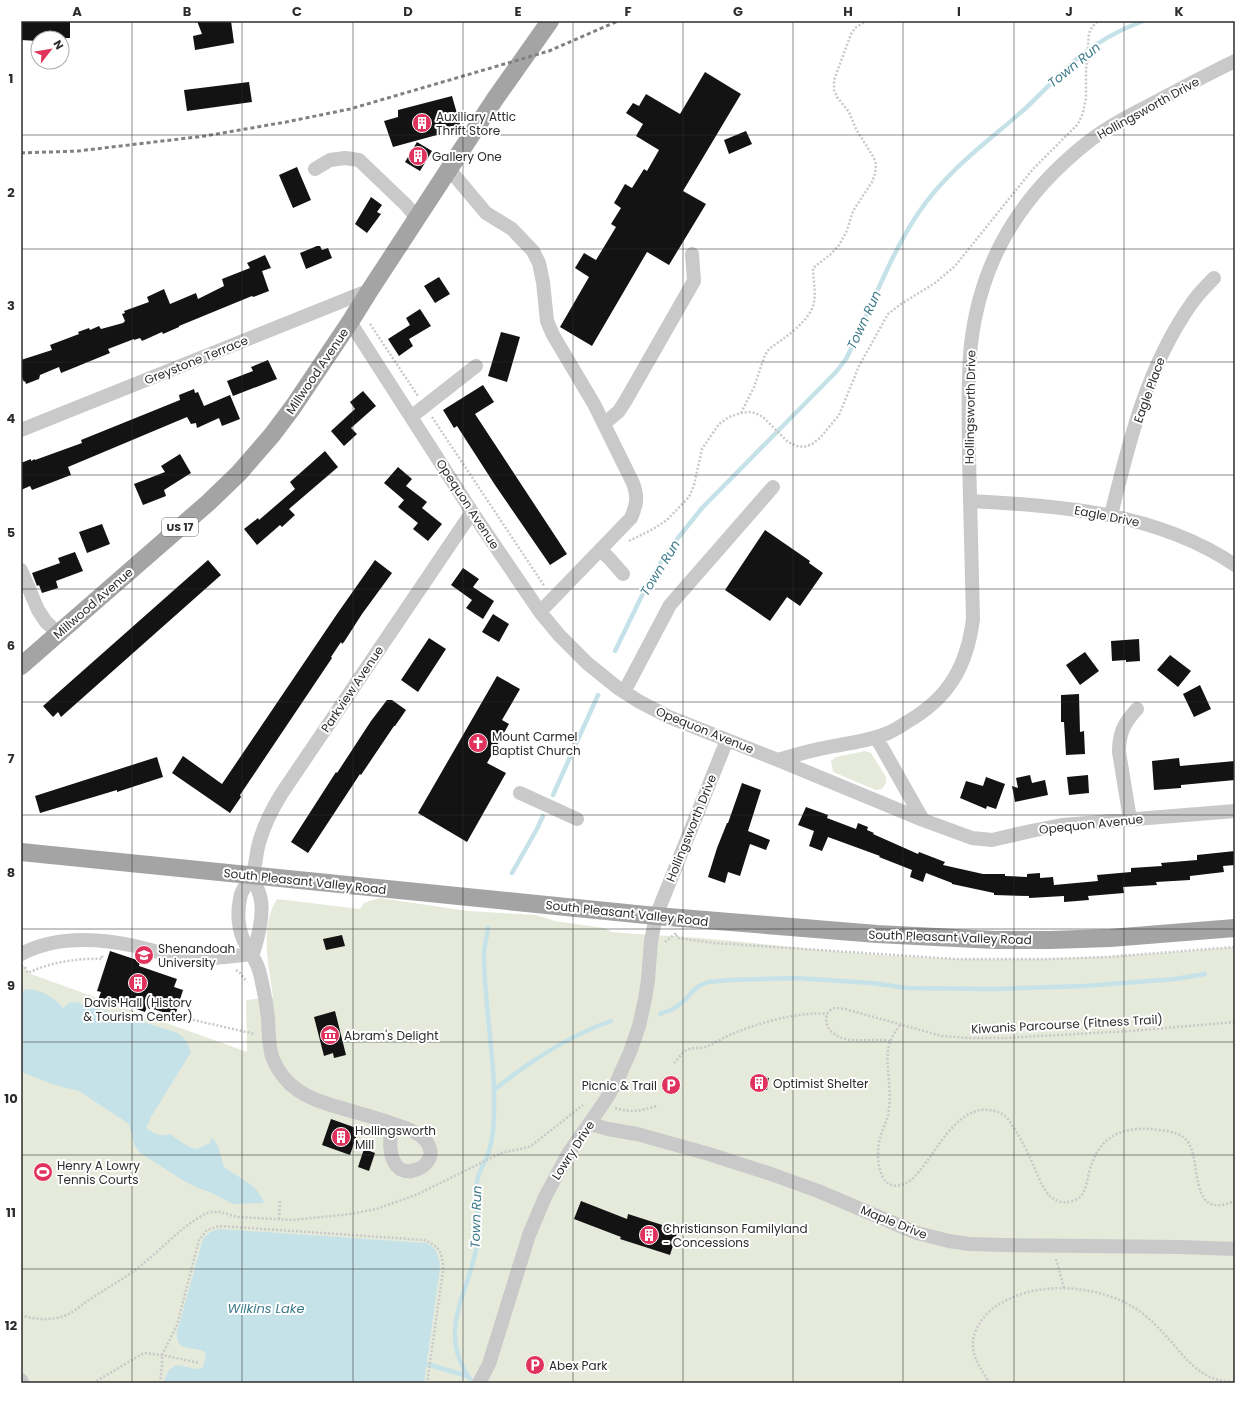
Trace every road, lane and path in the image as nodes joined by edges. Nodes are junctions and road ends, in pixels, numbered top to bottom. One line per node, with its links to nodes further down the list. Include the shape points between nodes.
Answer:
1 (550, 21): 5 (main road, Millwood Avenue / US 17)
2 (866, 21): 15 (path, via 851,34 834,84 835,94 849,112 856,130 874,158 875,174 853,211 839,245 832,254 813,268 815,296 812,310 803,322 769,349)
3 (1098, 21): 15 (path, via 1089,34 1086,98 1078,124 1033,169 956,266 888,314 859,366 839,415 820,438 804,447 797,446 788,442 763,417 749,412)
4 (1235, 61): 20 (street, Hollingsworth Drive, via 1117,122 1089,141 1038,188 1006,234 984,282 971,344 968,391)
5 (449, 168): 7 (main road, Millwood Avenue / US 17); 17 (street, via 486,213 512,229 533,251 539,263 548,321 553,336)
6 (315, 169): 7 (street, via 330,160 359,160)
7 (417, 218): 10 (main road, Millwood Avenue / US 17)
8 (692, 254): 17 (street, via 694,281 626,400 619,411)
9 (1214, 278): 22 (street, Eagle Place, via 1192,303 1156,364)
10 (370, 290): 11 (main road, Millwood Avenue / US 17); 18 (street, Greystone Terrace)
11 (350, 322): 16 (street, Opequon Avenue); 30 (main road, Millwood Avenue / US 17, via 293,407 239,473)
12 (370, 324): 14 (path)
13 (476, 366): 14 (street)
14 (425, 407): 16 (street); 28 (path)
15 (741, 413): 23 (path, via 719,424 710,436 702,449 689,497 666,520)
16 (411, 417): 21 (street, Opequon Avenue)
17 (604, 424): 24 (street, via 633,483 636,506 631,518)
18 (21, 430)
19 (773, 487): 32 (street, via 670,605)
20 (970, 501): 22 (street, Eagle Drive, via 1084,510); 34 (street, Hollingsworth Drive, via 973,618 968,646 959,672 951,685 919,716)
21 (472, 512): 29 (street, Opequon Avenue); 43 (street, Parkview Avenue, via 282,793 262,832)
22 (1111, 515): 25 (street, Eagle Drive, via 1182,536)
23 (628, 542)
24 (600, 550): 27 (street); 28 (street)
25 (1235, 565)
26 (21, 570): 30 (street, via 38,610)
27 (623, 574)
28 (553, 599): 29 (street)
29 (540, 612): 32 (street, Opequon Avenue, via 587,663)
30 (58, 634): 31 (main road, Millwood Avenue / US 17)
31 (21, 666)
32 (624, 692): 35 (street, Opequon Avenue, via 669,717)
33 (1137, 709): 40 (street, via 1127,720 1119,742)
34 (876, 737): 36 (street, Hollingsworth Drive); 41 (street)
35 (727, 740): 36 (street, Opequon Avenue); 44 (street, Hollingsworth Drive)
36 (778, 760): 41 (street, Opequon Avenue)
37 (520, 793): 39 (street)
38 (1235, 811): 40 (street, Opequon Avenue)
39 (577, 819)
40 (1130, 819): 41 (street, Opequon Avenue, via 1062,825 992,840 972,838)
41 (923, 820)
42 (21, 852): 43 (main road, South Pleasant Valley Road)
43 (252, 875): 44 (main road, South Pleasant Valley Road); 47 (street, via 261,907 258,939); 47 (street, via 242,890 239,927)
44 (656, 916): 45 (main road, South Pleasant Valley Road, via 840,932 995,940 1110,938); 62 (street, Lowry Drive, via 645,999 637,1032 624,1067)
45 (1235, 928)
46 (103, 952): 48 (path, via 102,959 49,964 28,973)
47 (252, 954): 48 (street, via 187,958 100,940 81,940 42,946); 55 (street, via 264,992)
48 (22, 959)
49 (234, 969): 50 (path)
50 (248, 985)
51 (828, 1014): 54 (path, Kiwanis Parcourse (Fitness Trail), via 836,1008 846,1009); 56 (path, via 826,1023 833,1033 840,1037 850,1040); 57 (path, Kiwanis Parcourse (Fitness Trail), via 802,1014 760,1024 706,1047 686,1050)
52 (189, 1019): 55 (path)
53 (1235, 1022): 54 (path, Kiwanis Parcourse (Fitness Trail), via 1004,1038 942,1036)
54 (900, 1025): 56 (path)
55 (270, 1038): 61 (street, via 271,1052 276,1065 297,1089 307,1096)
56 (890, 1041): 64 (path, via 887,1060 890,1101 878,1148 880,1174 887,1183 900,1186 908,1182 922,1168 944,1136 964,1117 974,1111 987,1109 1005,1115 1017,1133 1042,1186 1056,1200 1064,1202 1080,1198 1100,1147 1114,1135 1128,1130 1149,1129 1183,1136 1189,1142 1197,1180 1205,1199 1218,1205)
57 (674, 1063)
58 (583, 1105): 65 (path, via 531,1146 501,1153 416,1195 376,1209 350,1214)
59 (656, 1106): 60 (path, via 628,1112)
60 (615, 1107)
61 (392, 1124)
62 (590, 1124): 66 (street, Maple Drive, via 709,1154 771,1174 934,1238 969,1244); 72 (street, Lowry Drive, via 568,1154 542,1203 489,1364)
63 (280, 1200): 65 (path)
64 (1235, 1201)
65 (279, 1219): 69 (path, via 237,1217 220,1212 205,1214 129,1276 73,1312 46,1320)
66 (1055, 1246): 67 (street, Maple Drive); 68 (path)
67 (1235, 1249)
68 (1064, 1288): 74 (path, via 1095,1292 1134,1307 1166,1336 1188,1362 1216,1380); 79 (path, via 1047,1288 1017,1296 990,1310 981,1321 972,1342 973,1353)
69 (21, 1315)
70 (162, 1355): 71 (path); 76 (path, via 141,1354); 77 (path); 78 (path, via 177,1325 199,1240 207,1230 220,1226 424,1240 433,1243 441,1255 443,1266)
71 (199, 1363)
72 (481, 1379)
73 (21, 1380): 75 (street)
74 (1235, 1382)
75 (22, 1383)
76 (92, 1383)
77 (160, 1383)
78 (427, 1383)
79 (990, 1383)

